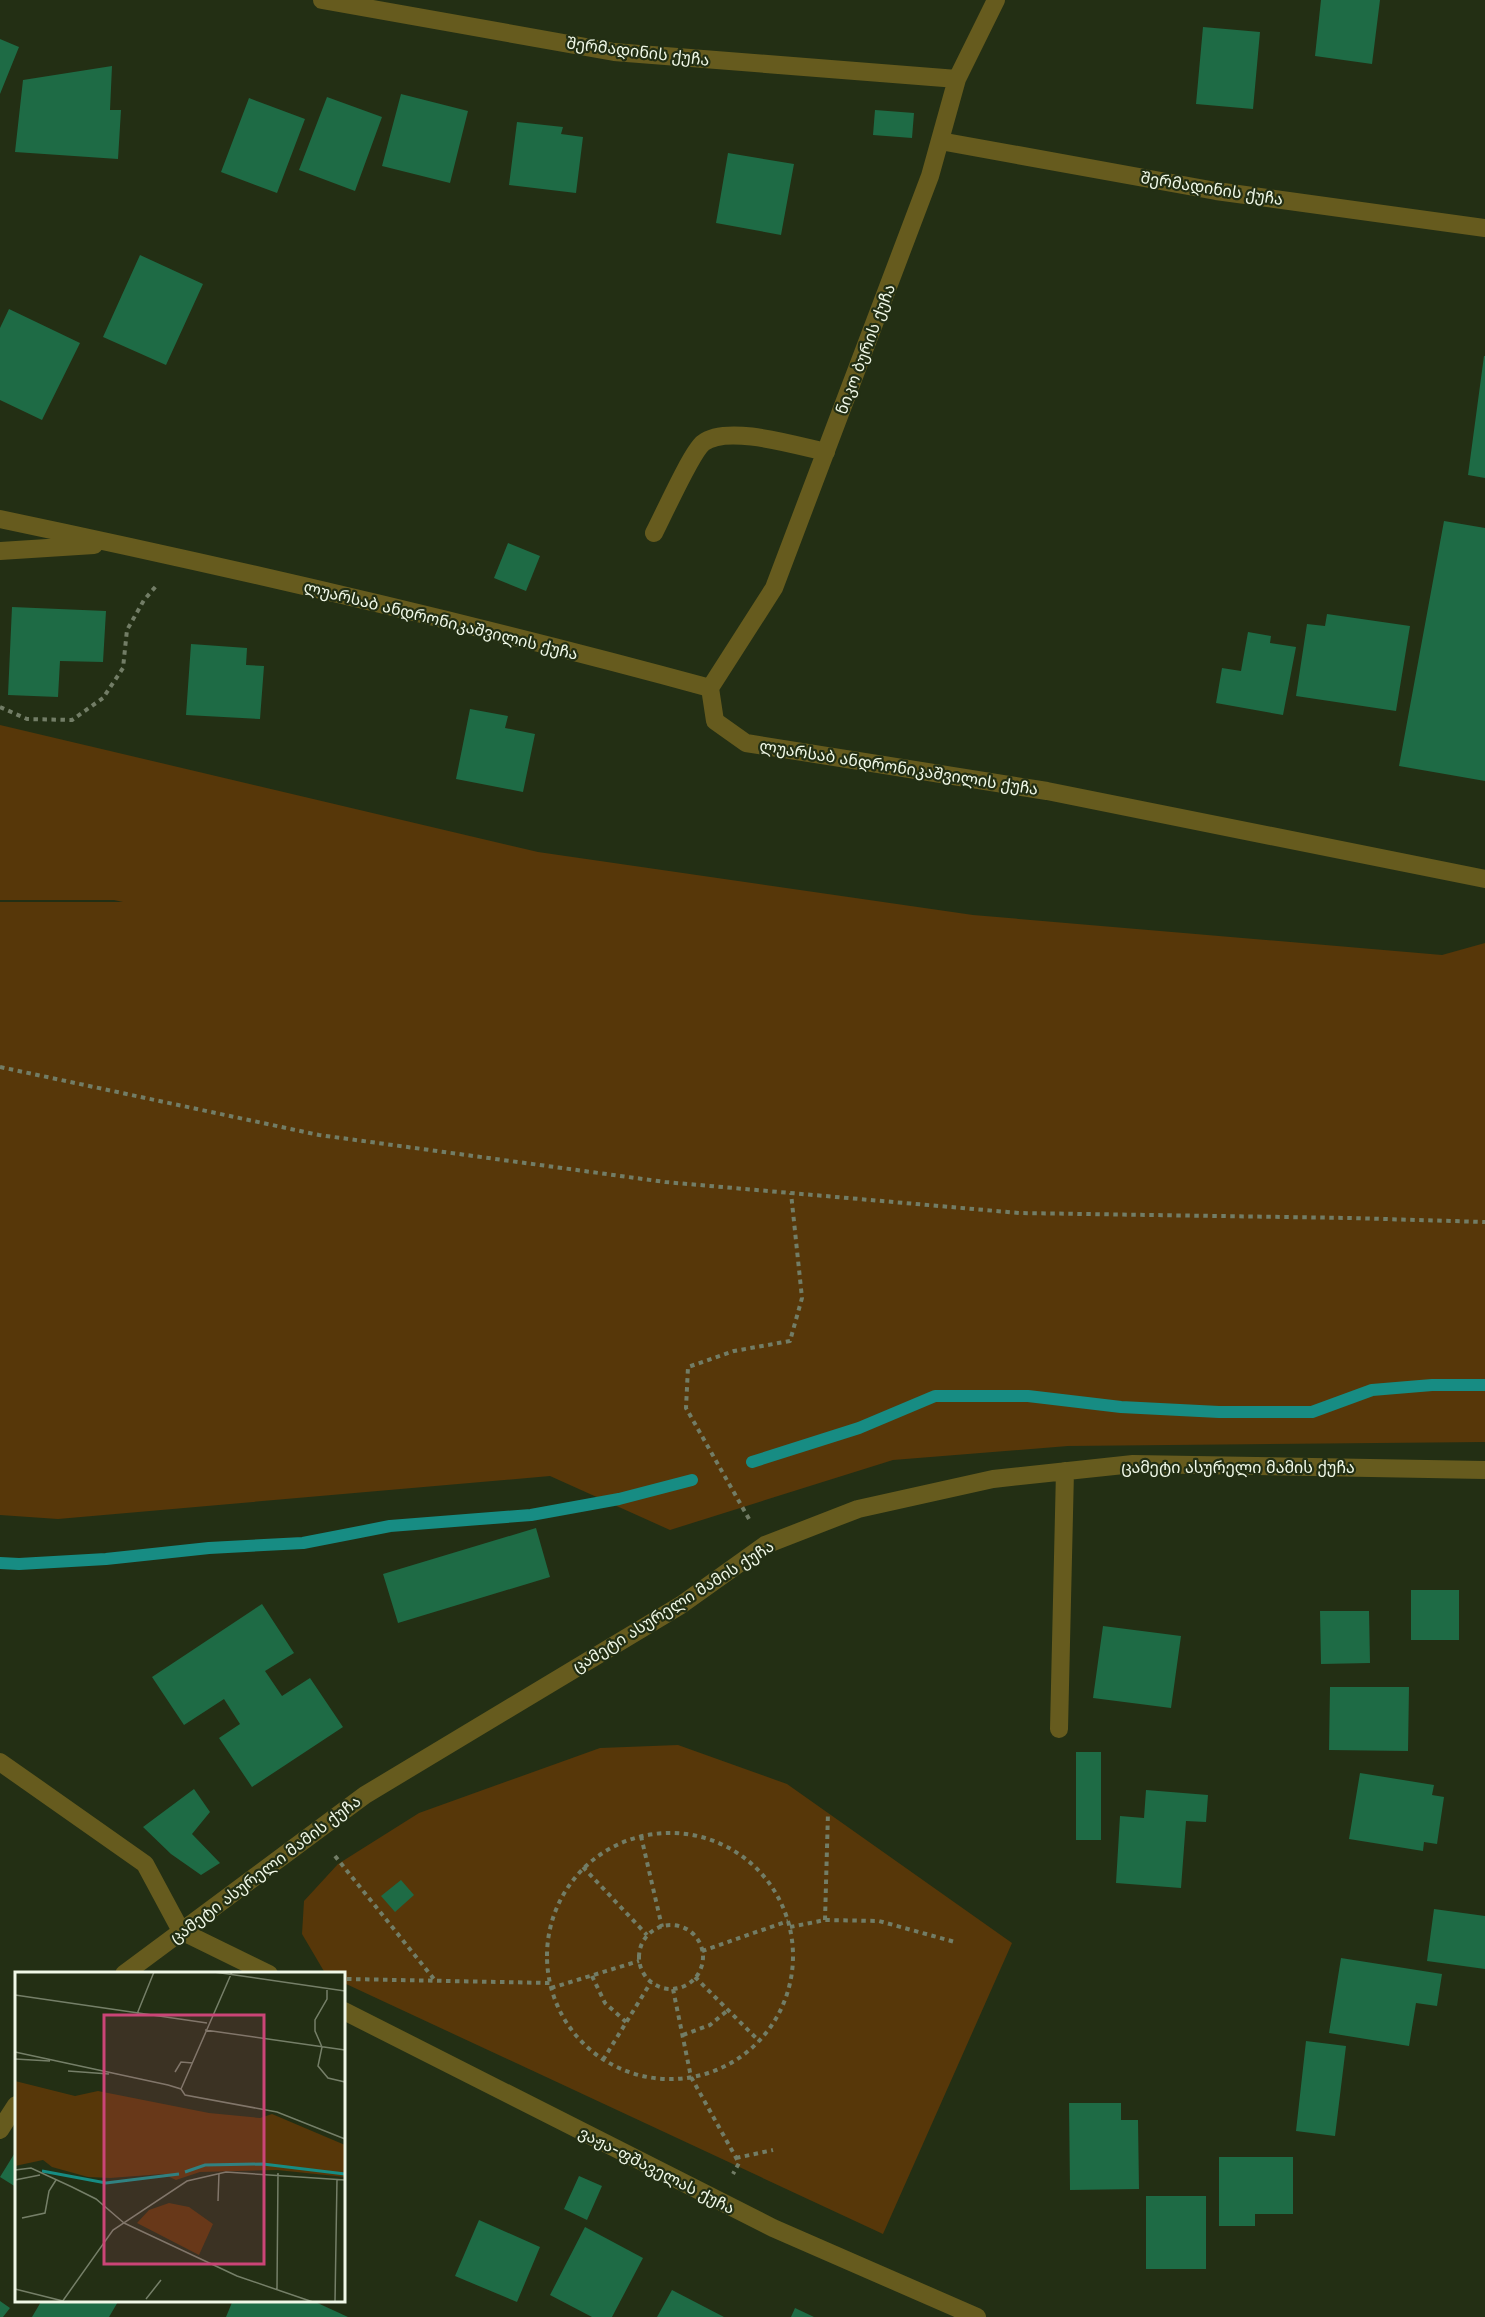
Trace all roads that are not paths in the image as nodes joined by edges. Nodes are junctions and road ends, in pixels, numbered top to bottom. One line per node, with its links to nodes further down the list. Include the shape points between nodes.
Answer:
1 (322, 0): 3 (street, შერმადინის ქუჩა, via 614,52)
2 (996, 0): 3 (street, ნიკო ბურის ქუჩა)
3 (957, 79): 4 (street, ნიკო ბურის ქუჩა)
4 (940, 141): 5 (street, შერმადინის ქუჩა, via 1216,191); 6 (street, ნიკო ბურის ქუჩა)
5 (1485, 228)
6 (826, 452): 8 (street, via 734,435 714,437 702,443); 11 (street, ნიკო ბურის ქუჩა, via 774,588)
7 (0, 519): 9 (street, ლუარსაბ ანდრონიკაშვილის ქუჩა)
8 (654, 532)
9 (117, 543): 10 (street); 11 (street, ლუარსაბ ანდრონიკაშვილის ქუჩა)
10 (0, 551)
11 (710, 688): 12 (street, ლუარსაბ ანდრონიკაშვილის ქუჩა, via 715,721 746,742 1047,792)
12 (1485, 879)
13 (1485, 1470): 14 (street, ცამეტი ასურელი მამის ქუჩა, via 1133,1464)
14 (1065, 1471): 15 (street); 17 (street, ცამეტი ასურელი მამის ქუჩა, via 993,1479 858,1509 765,1545 681,1605 365,1795)
15 (1059, 1729)
16 (0, 1762): 17 (street, via 145,1864)
17 (182, 1931): 18 (street, ცამეტი ასურელი მამის ქუჩა); 19 (street)
18 (127, 1972)
19 (265, 1972)
20 (345, 2012): 23 (street, ვაჟა-ფშაველას ქუჩა, via 719,2202)
21 (15, 2107): 22 (street)
22 (0, 2130)
23 (976, 2317)

